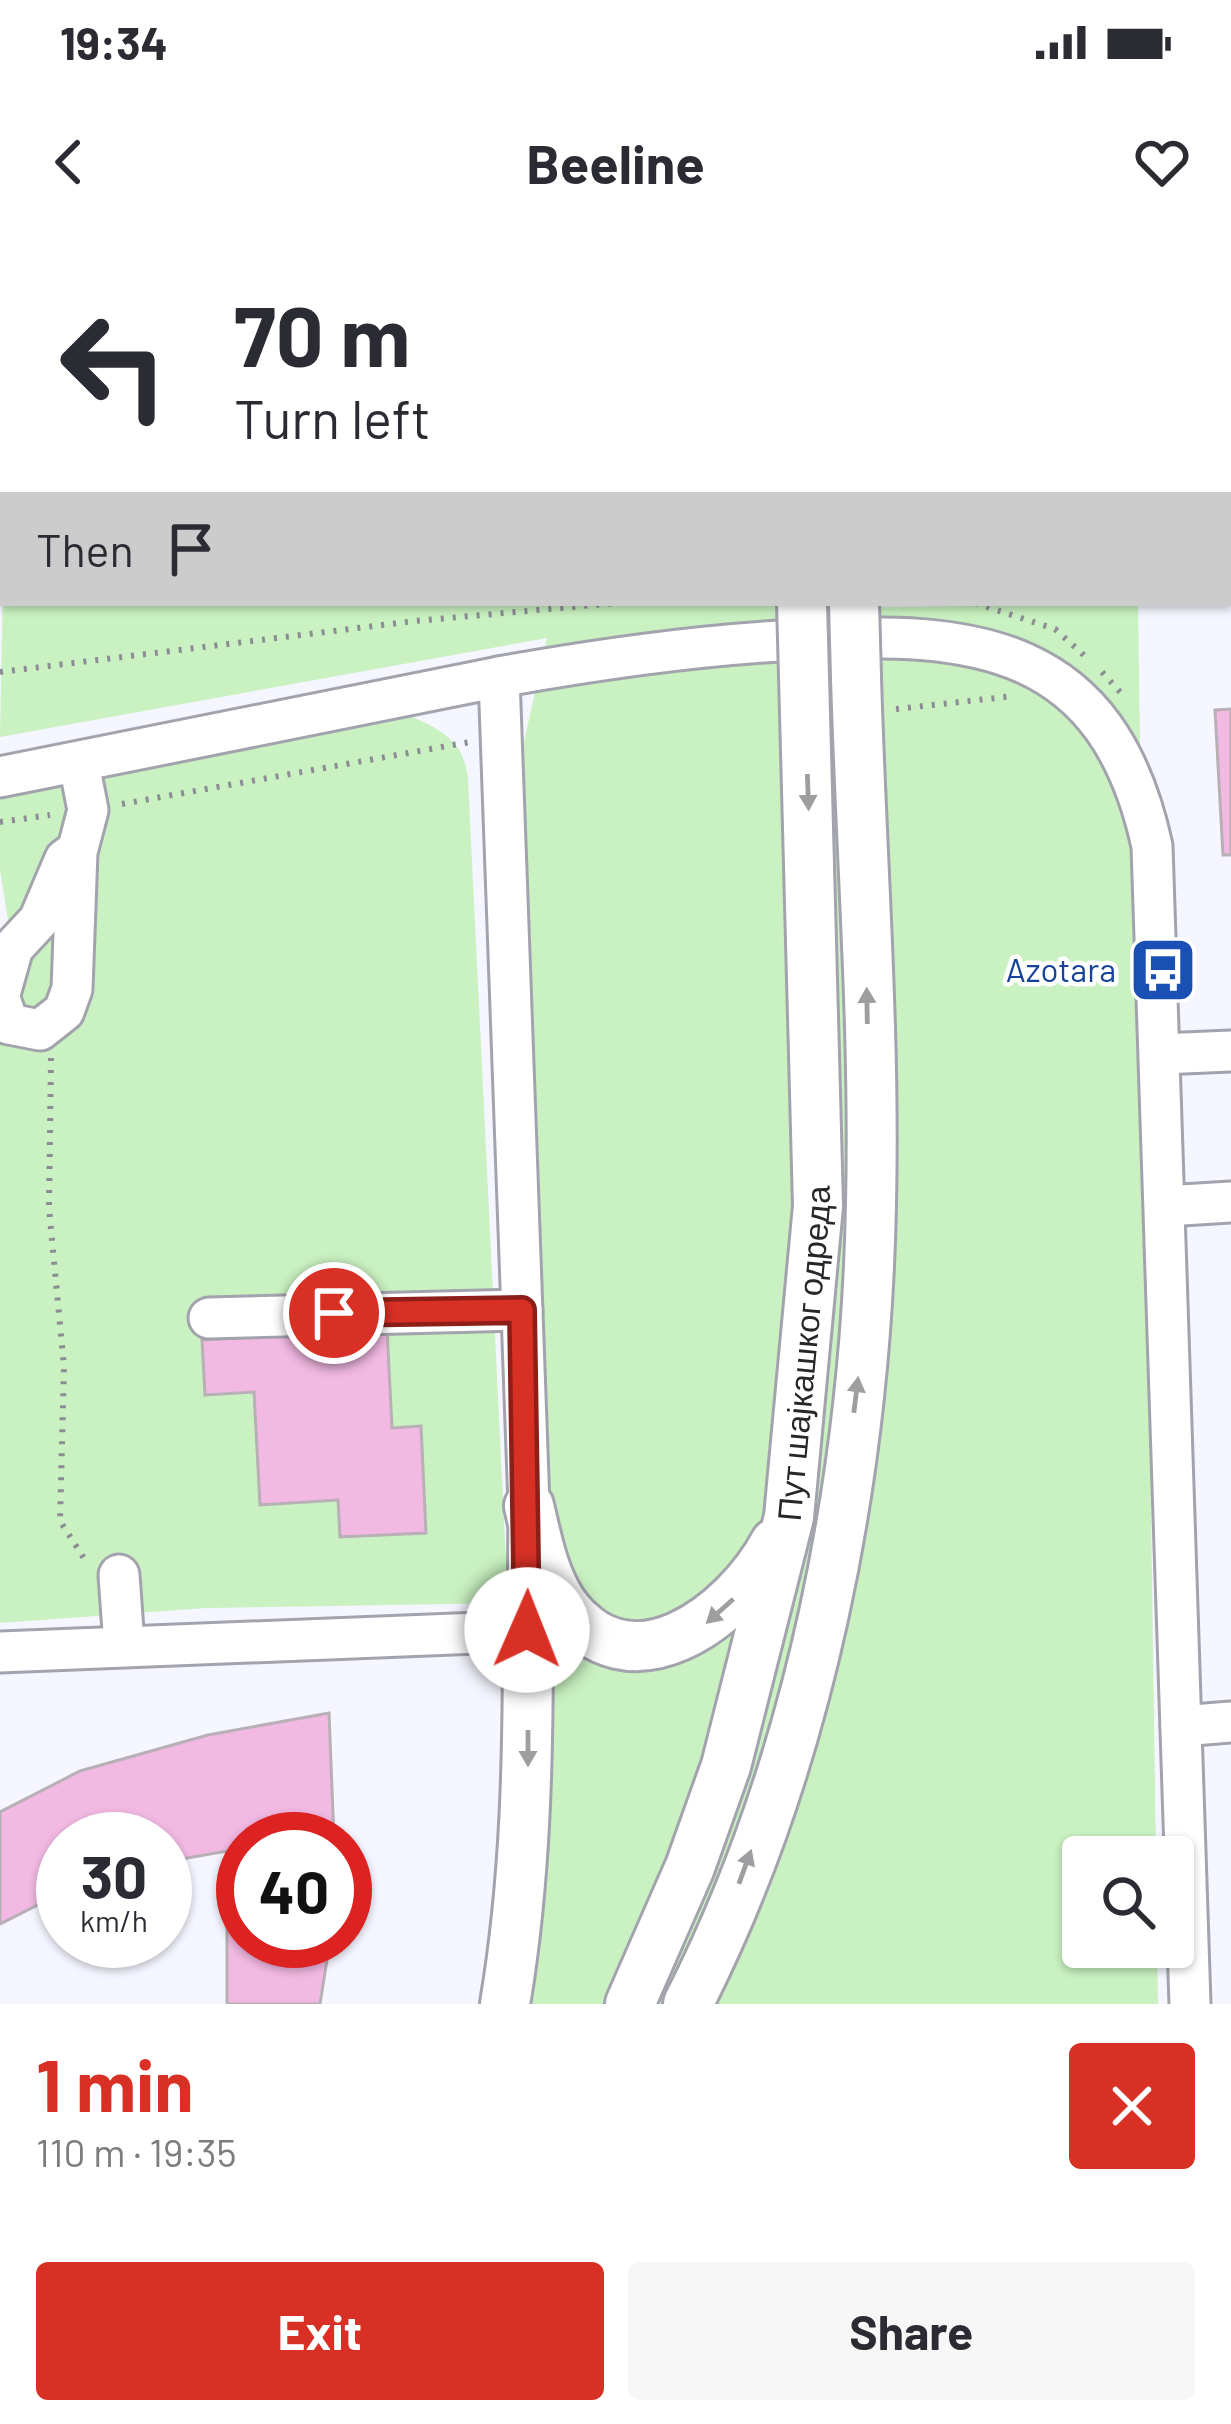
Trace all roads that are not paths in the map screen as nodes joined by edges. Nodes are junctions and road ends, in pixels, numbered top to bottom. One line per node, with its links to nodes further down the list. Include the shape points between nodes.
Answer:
1 (802, 606): 15 (main road, Пут шајкашког одреда, one-way to 15, bridge, via 818,1206)
2 (854, 606): 23 (main road, Пут шајкашког одреда, one-way to 2, bridge, via 794,1721 836,1549 859,1369 871,1205 868,693)
3 (499, 677): 4 (street); 9 (street, via 650,651 904,634 1017,659 1096,716 1141,793 1152,846); 12 (street)
4 (79, 764): 5 (street); 6 (street, via 88,810)
5 (0, 777)
6 (77, 852): 7 (street, via 64,859 40,920 13,948); 7 (street, via 72,989 64,1011 40,1030 9,1024)
7 (0, 996)
8 (1231, 1051): 9 (street)
9 (1161, 1054): 11 (street)
10 (1231, 1202): 11 (street)
11 (1166, 1206): 22 (street)
12 (522, 1310): 13 (street); 14 (street)
13 (209, 1318)
14 (529, 1507): 17 (main road, via 545,1570); 18 (street)
15 (789, 1517): 17 (main road, one-way to 17, via 748,1583 698,1630 635,1644); 25 (main road, Пут шајкашког одреда, via 726,1766)
16 (119, 1575): 19 (street)
17 (582, 1625): 18 (main road)
18 (527, 1630): 19 (street); 24 (main road, one-way to 24, via 520,1918)
19 (124, 1645): 20 (street)
20 (0, 1652)
21 (1231, 1722): 22 (street)
22 (1181, 1726): 26 (street)
23 (698, 1994)
24 (505, 2004)
25 (630, 2004)
26 (1190, 2004)

